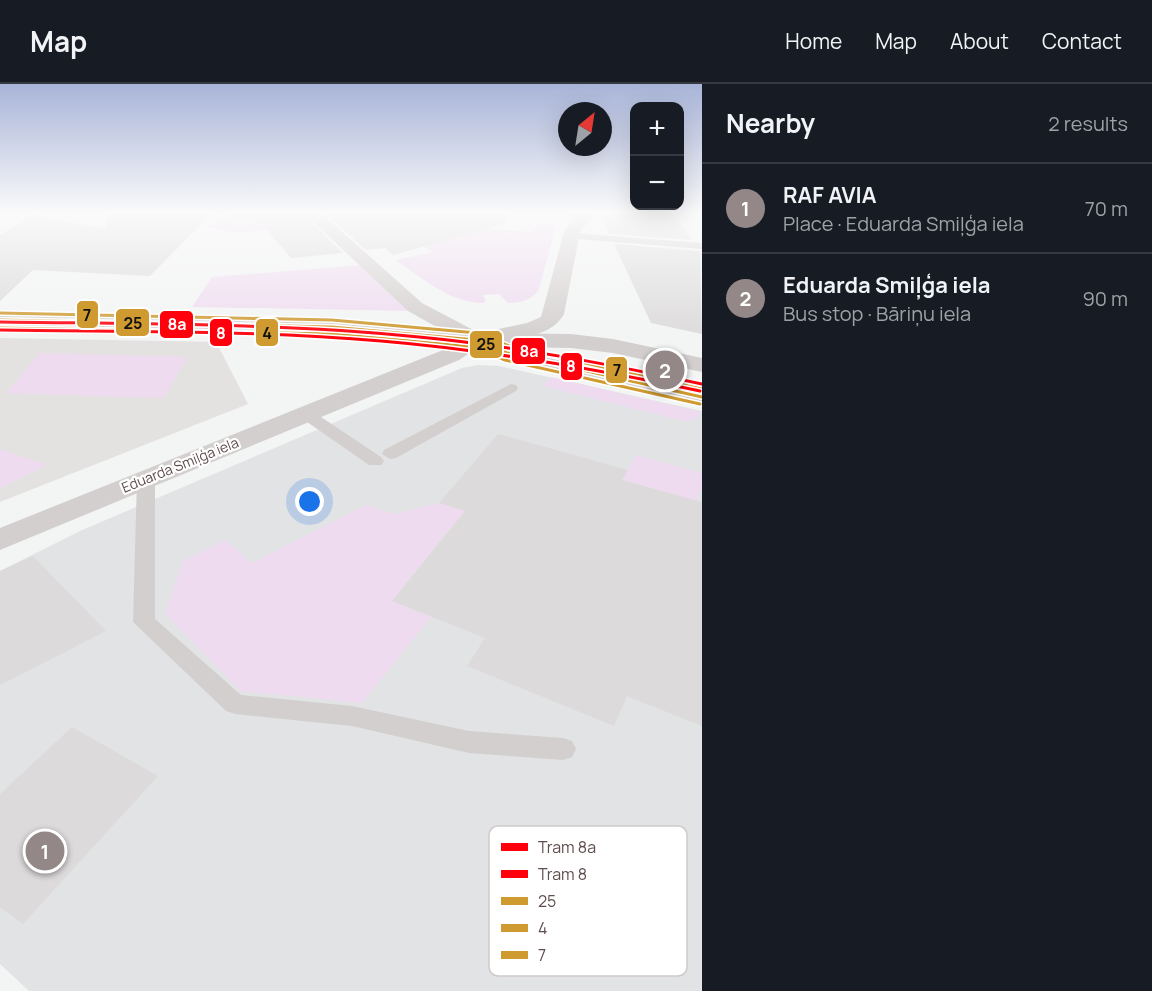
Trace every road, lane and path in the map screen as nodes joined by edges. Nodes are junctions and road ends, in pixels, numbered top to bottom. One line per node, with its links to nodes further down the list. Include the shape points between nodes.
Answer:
1 (359, 255): 4 (street, via 415,307)
2 (566, 255): 4 (street, Eduarda Smiļģa iela, via 549,321)
3 (0, 320): 4 (street, via 271,324)
4 (477, 340): 5 (street, via 581,342); 7 (street, via 507,353); 8 (street, Eduarda Smiļģa iela, via 451,355)
5 (702, 365)
6 (512, 388): 9 (lane)
7 (702, 397)
8 (306, 414): 10 (lane); 11 (street, Eduarda Smiļģa iela)
9 (390, 454)
10 (375, 461)
11 (146, 479): 12 (street, Eduarda Smiļģa iela); 13 (lane, via 144,622 235,704 352,716 470,742)
12 (0, 540)
13 (563, 749)

